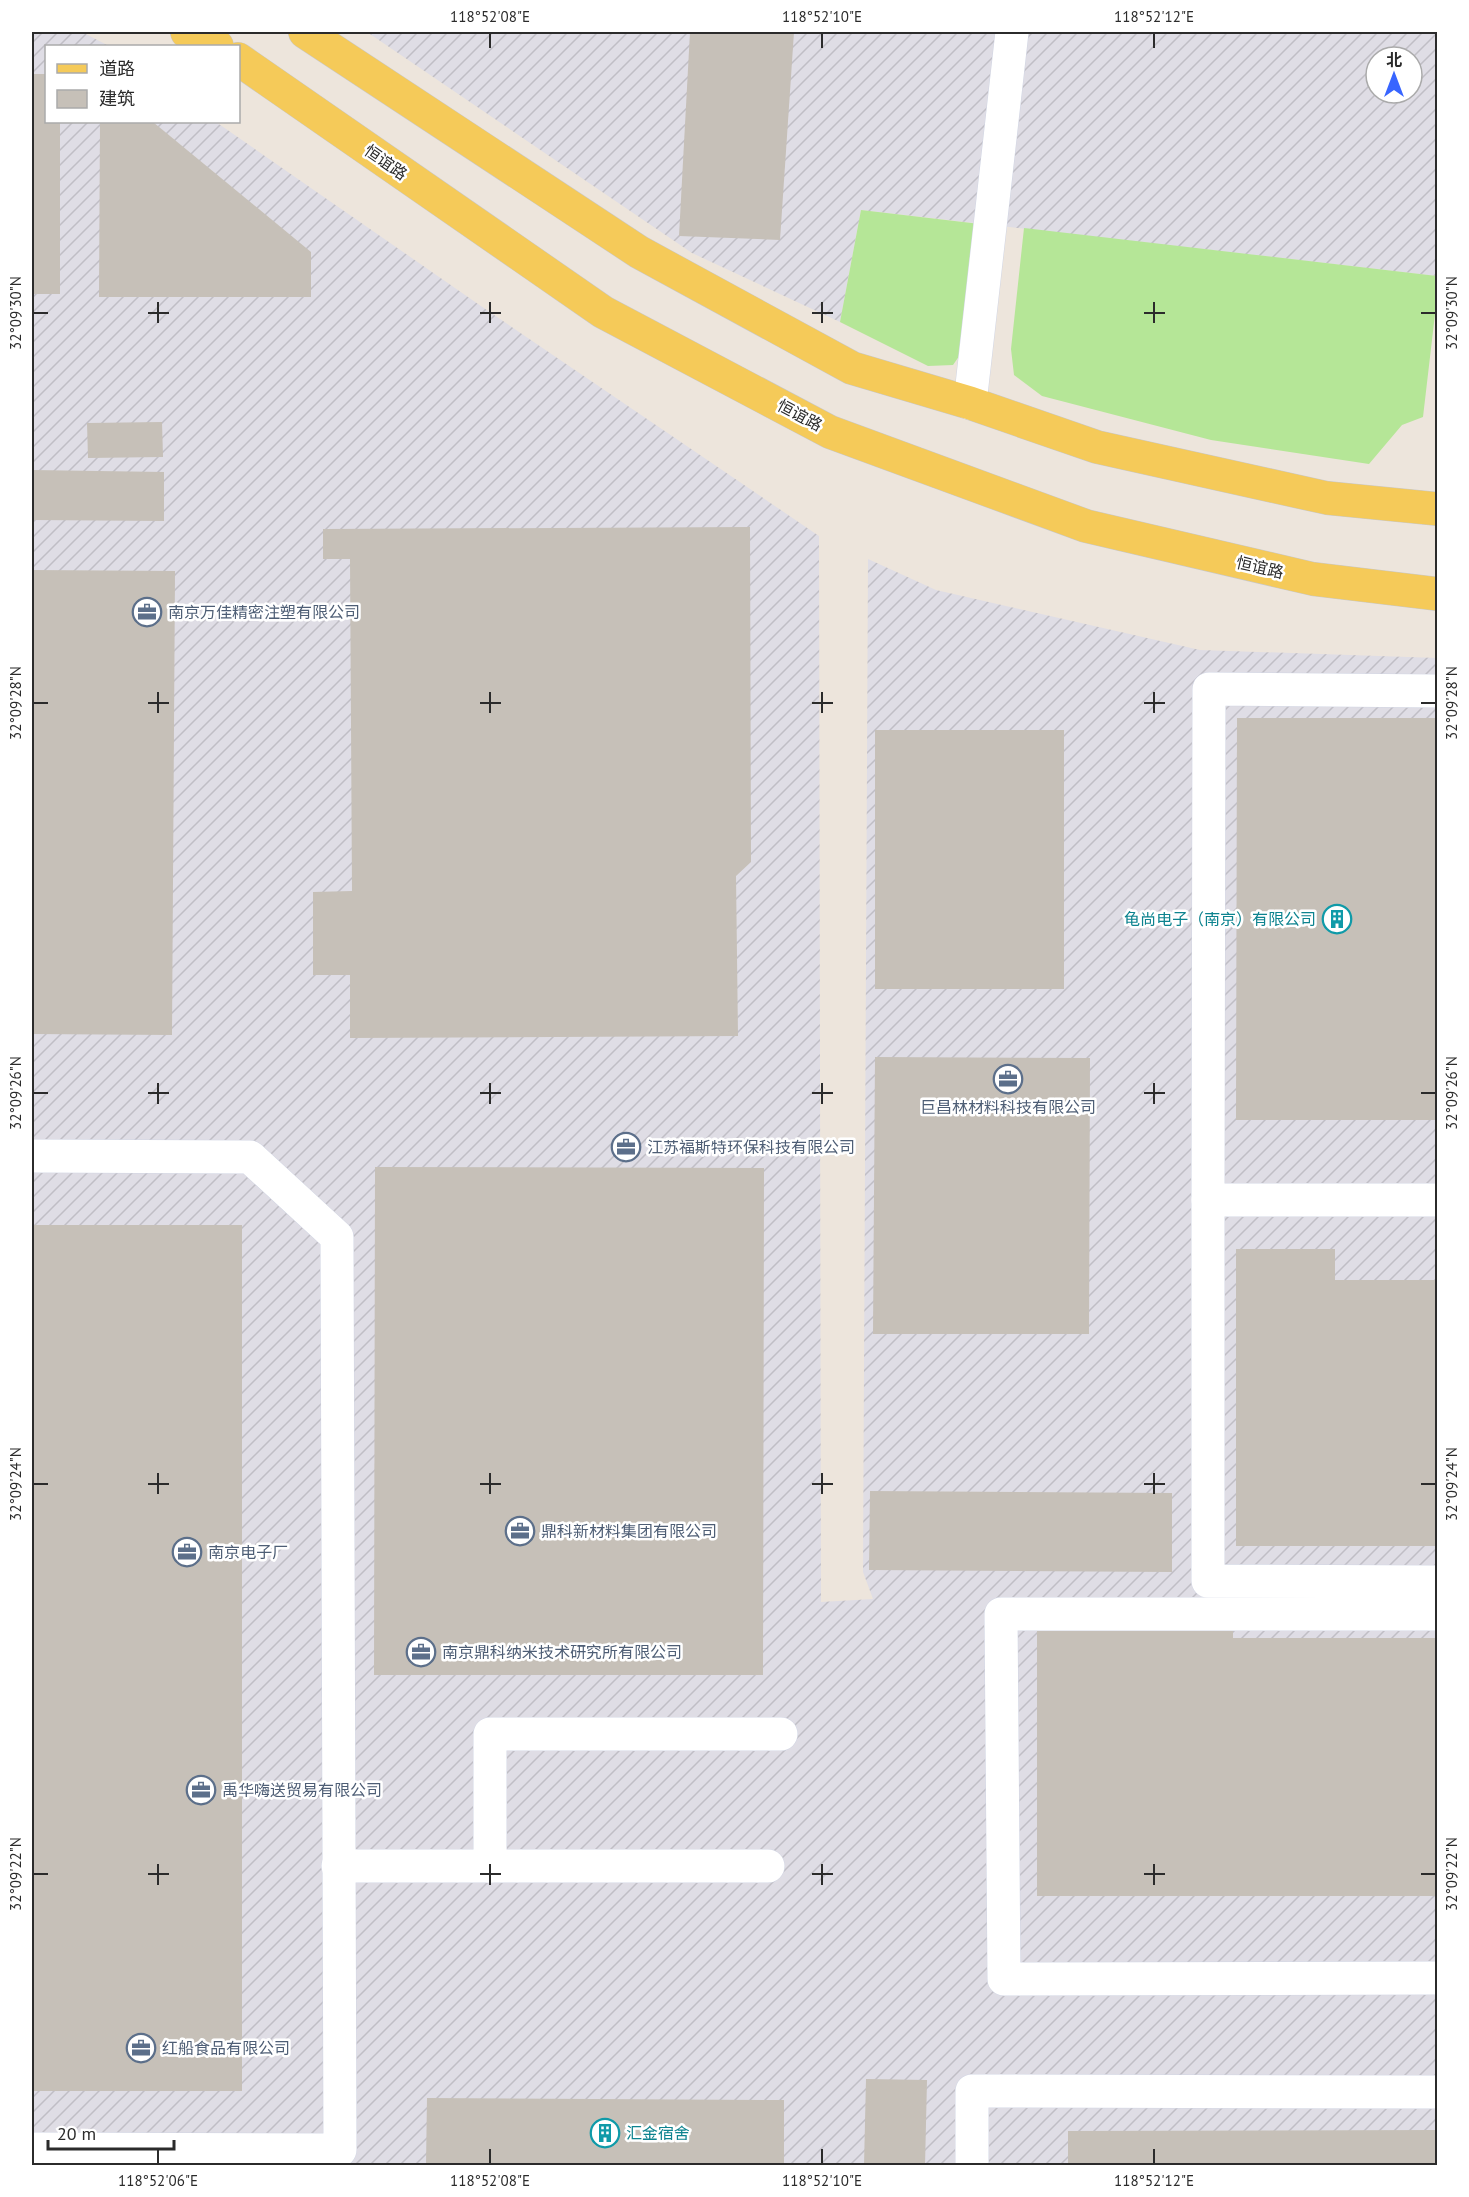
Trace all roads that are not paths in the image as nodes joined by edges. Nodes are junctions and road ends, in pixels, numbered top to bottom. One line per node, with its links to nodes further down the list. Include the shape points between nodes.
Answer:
1 (187, 32): 4 (main road)
2 (305, 32): 6 (main road, via 639,252 852,368)
3 (1012, 32): 6 (lane)
4 (214, 45)
5 (240, 60): 8 (main road, 恒谊路, via 603,312 830,432 1086,526 1313,579)
6 (970, 403): 7 (main road, via 1097,447 1327,498)
7 (1437, 509)
8 (1437, 594)
9 (1437, 691): 11 (lane, via 1209,689)
10 (32, 1156): 16 (lane, via 250,1157 337,1238)
11 (1208, 1200): 12 (lane); 13 (lane, via 1208,1581)
12 (1437, 1200)
13 (1437, 1582)
14 (1437, 1614): 19 (lane, via 1001,1614 1004,1979)
15 (781, 1734): 17 (lane, via 490,1734)
16 (338, 1866): 17 (lane); 21 (lane, via 340,2150)
17 (490, 1866): 18 (lane)
18 (768, 1866)
19 (1437, 1978)
20 (1437, 2092): 22 (lane, via 972,2091)
21 (32, 2149)
22 (972, 2166)

